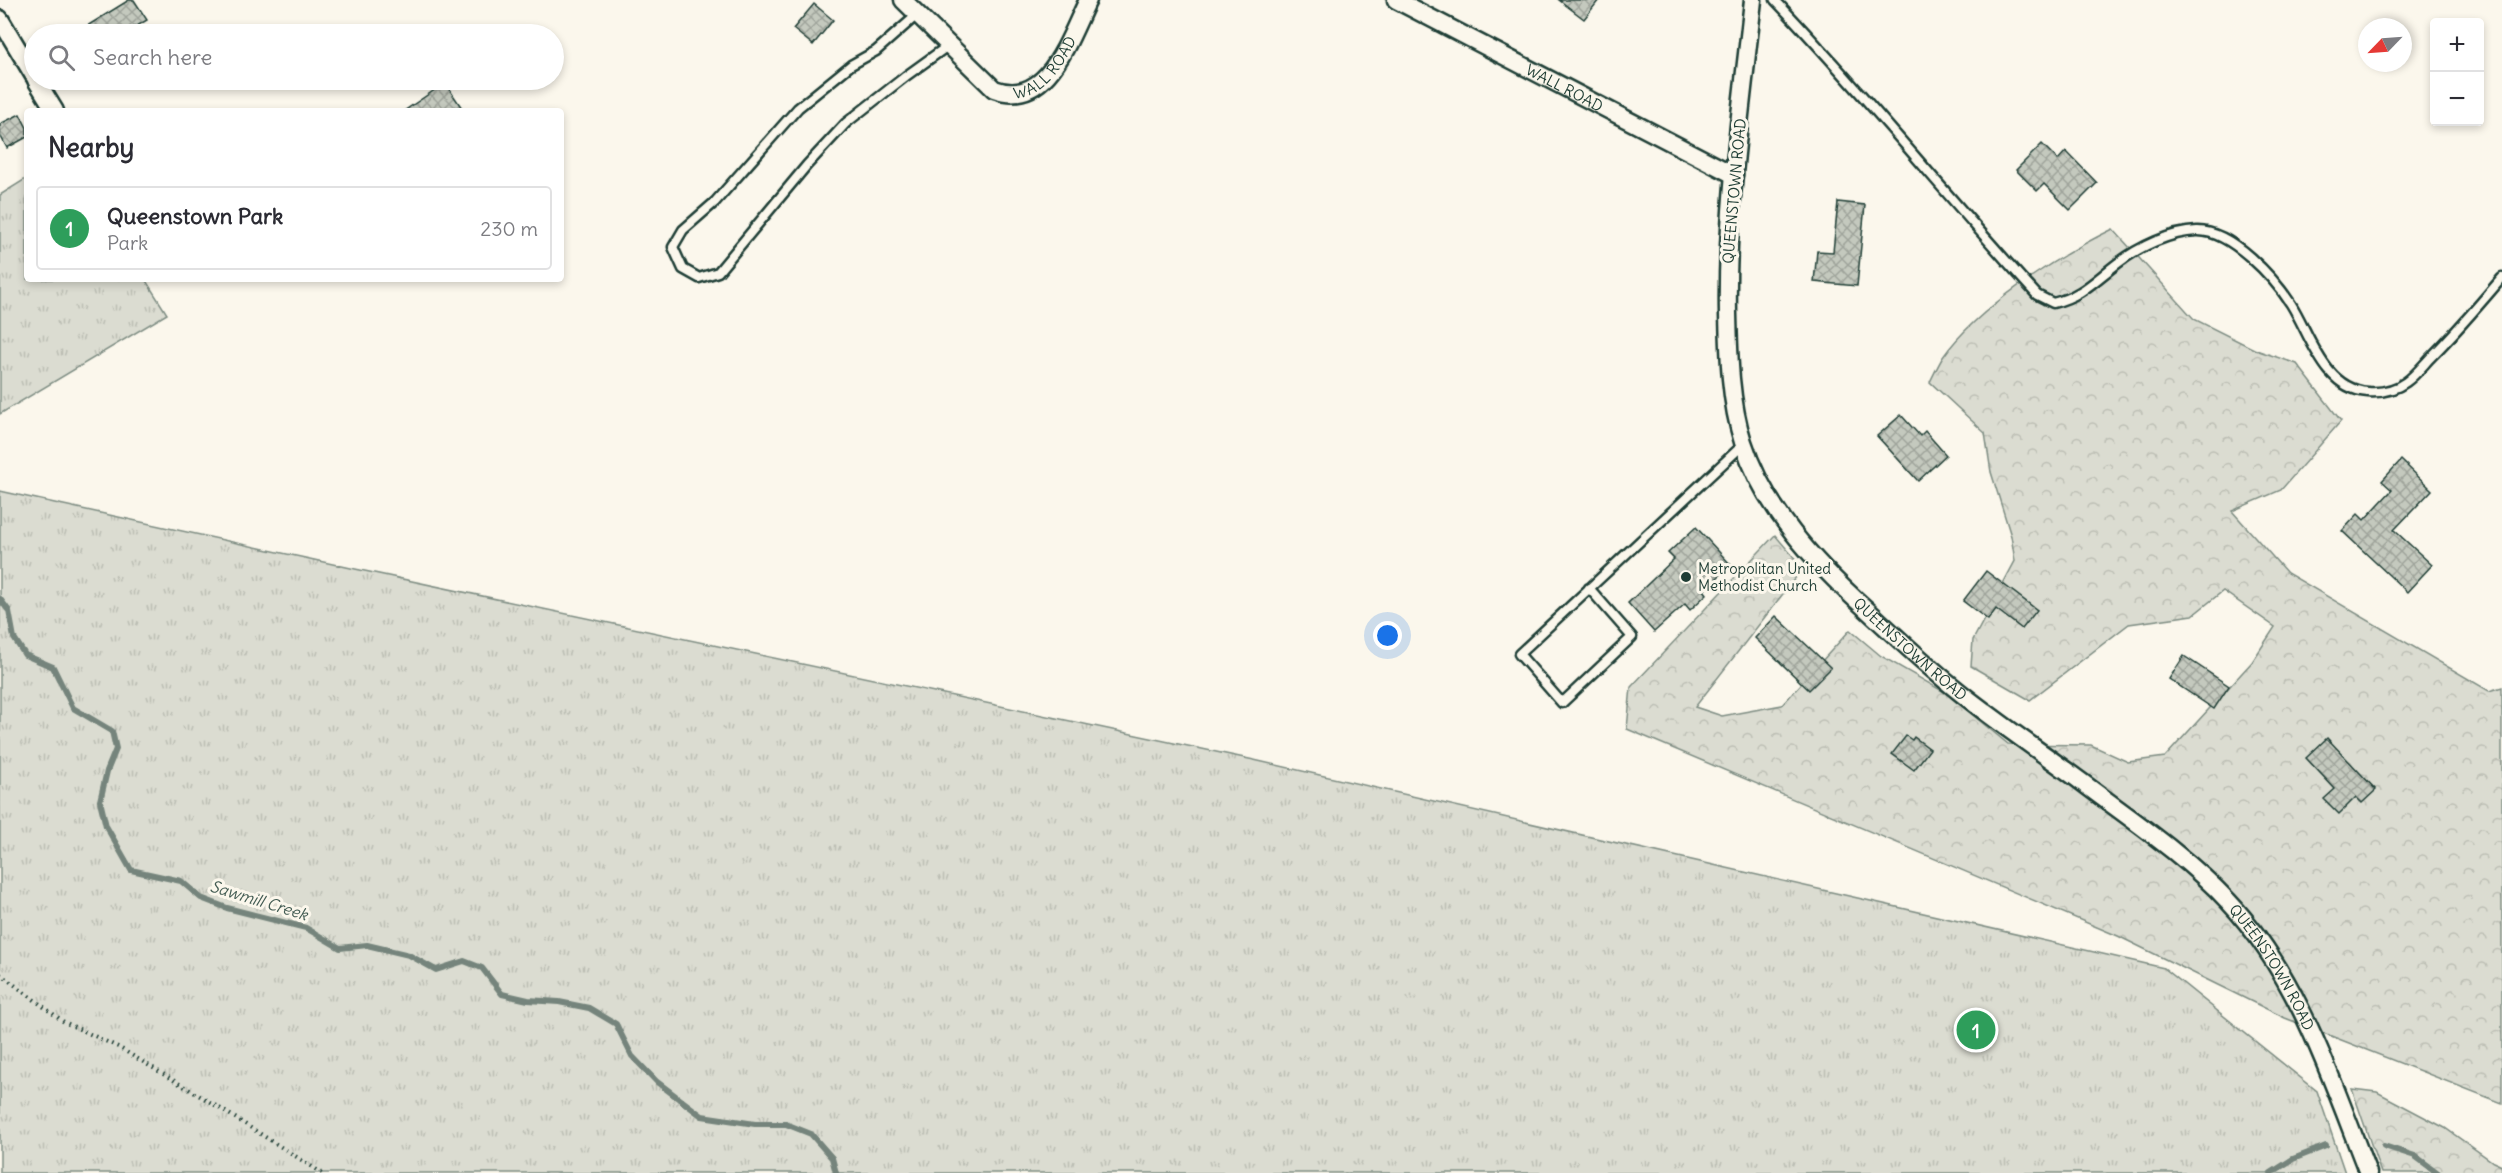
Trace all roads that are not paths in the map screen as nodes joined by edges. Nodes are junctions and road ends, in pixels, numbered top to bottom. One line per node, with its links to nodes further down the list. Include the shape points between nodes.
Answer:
1 (903, 0): 6 (street, WALL ROAD)
2 (1088, 0): 8 (street, WALL ROAD, via 1050,72 1024,92 1008,94 994,89)
3 (1396, 0): 12 (street, WALL ROAD)
4 (1753, 0): 12 (street, QUEENSTOWN ROAD)
5 (1775, 0): 13 (lane, via 1872,104 1944,193 2037,296 2053,303 2072,298 2118,262 2162,239 2197,231 2214,234 2237,246 2274,284 2290,303 2326,368 2339,381 2356,391 2382,393 2407,382)
6 (918, 14): 8 (street, WALL ROAD); 8 (lane, via 876,51 798,108 715,202 683,230 673,247 683,269 699,278 718,272 846,123)
7 (0, 19): 9 (street)
8 (949, 45)
9 (24, 59)
10 (42, 90): 11 (street)
11 (53, 108)
12 (1734, 175): 14 (street, QUEENSTOWN ROAD, via 1727,273 1729,338 1736,415)
13 (2502, 278)
14 (1744, 444): 15 (lane); 16 (street, QUEENSTOWN ROAD, via 1773,505 1798,539 1852,597 1963,694 2188,865 2225,897 2251,927 2270,952 2293,995)
15 (1589, 588): 15 (lane, via 1519,654 1562,703 1632,637)
16 (2368, 1173)

